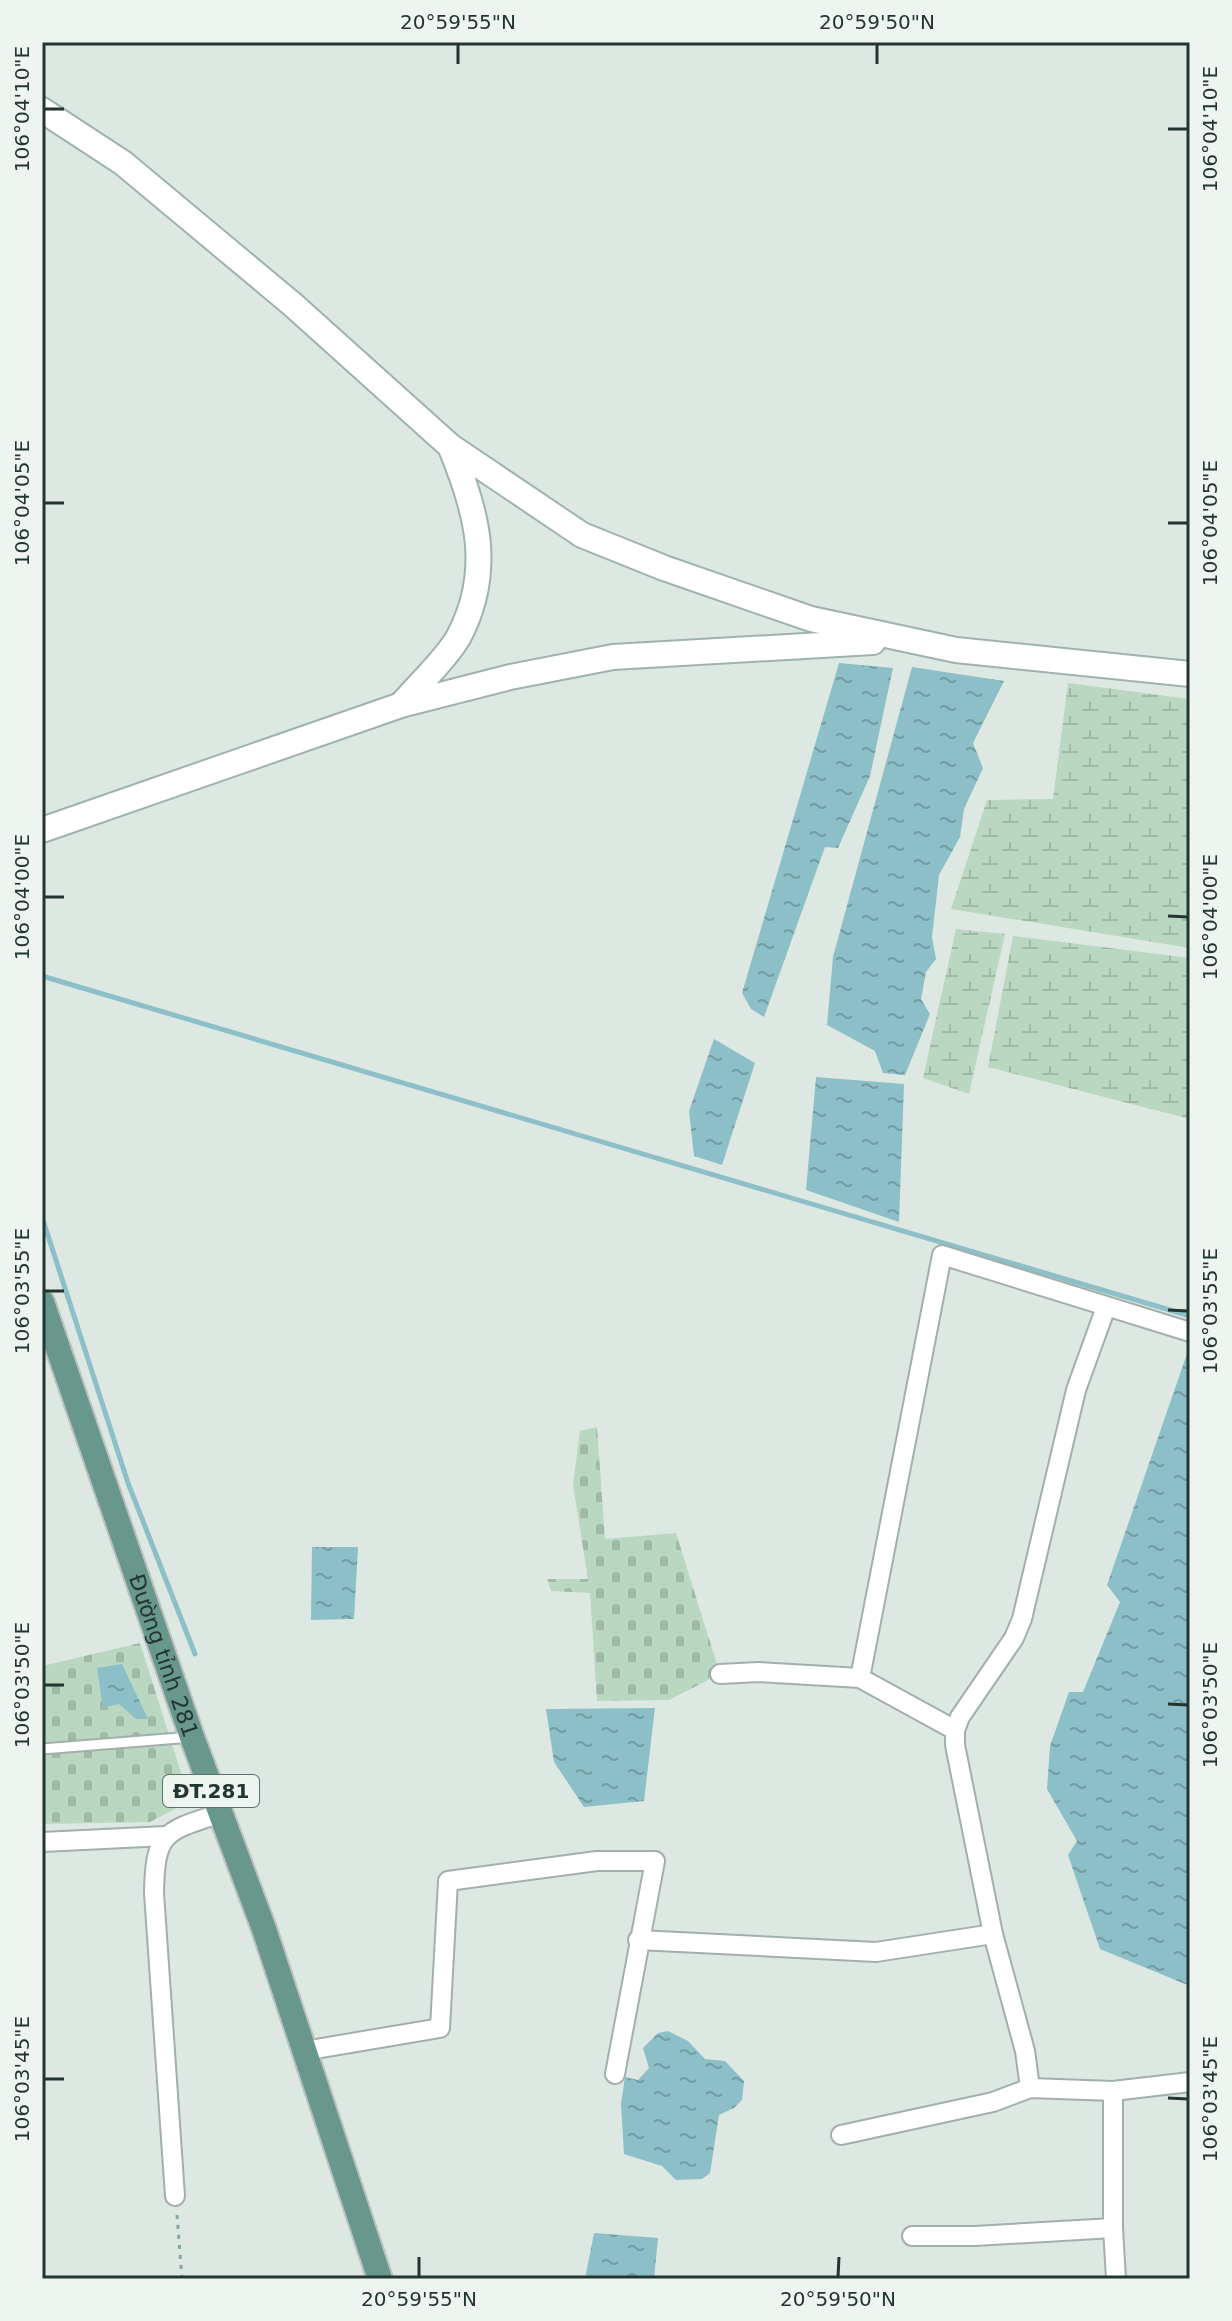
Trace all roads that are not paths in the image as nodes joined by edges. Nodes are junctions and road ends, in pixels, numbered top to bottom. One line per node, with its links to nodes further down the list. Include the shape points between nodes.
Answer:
1 (42, 110): 2 (main road, via 123,163)
2 (450, 446): 3 (main road, via 582,535 778,609); 5 (main road, via 470,492 477,527 479,562 472,601 457,639)
3 (906, 640): 4 (main road); 5 (main road, via 613,657)
4 (1190, 674)
5 (401, 705): 6 (main road)
6 (42, 830)
7 (42, 1302): 13 (main road, Đường tỉnh 281 / ĐT.281)
8 (1106, 1307): 9 (street); 11 (street, via 942,1255); 12 (street, via 1076,1390 1022,1619)
9 (1190, 1332)
10 (720, 1674): 11 (street)
11 (860, 1678): 12 (street)
12 (955, 1730): 18 (street)
13 (192, 1737): 14 (lane); 15 (main road, Đường tỉnh 281 / ĐT.281)
14 (42, 1749)
15 (219, 1814): 16 (street); 20 (main road, Đường tỉnh 281 / ĐT.281)
16 (166, 1836): 17 (street); 26 (street, via 155,1856 154,1893)
17 (42, 1842)
18 (993, 1934): 19 (street, via 876,1952); 23 (street)
19 (638, 1940): 20 (street, via 655,1861 597,1861 448,1881 440,2028); 21 (street)
20 (304, 2051): 29 (main road, Đường tỉnh 281 / ĐT.281)
21 (615, 2074)
22 (1190, 2082): 24 (street)
23 (1030, 2088): 24 (street); 25 (street, via 993,2102)
24 (1113, 2091): 27 (street)
25 (841, 2135)
26 (175, 2196)
27 (1113, 2228): 28 (street); 30 (street)
28 (912, 2236)
29 (380, 2279)
30 (1116, 2279)

